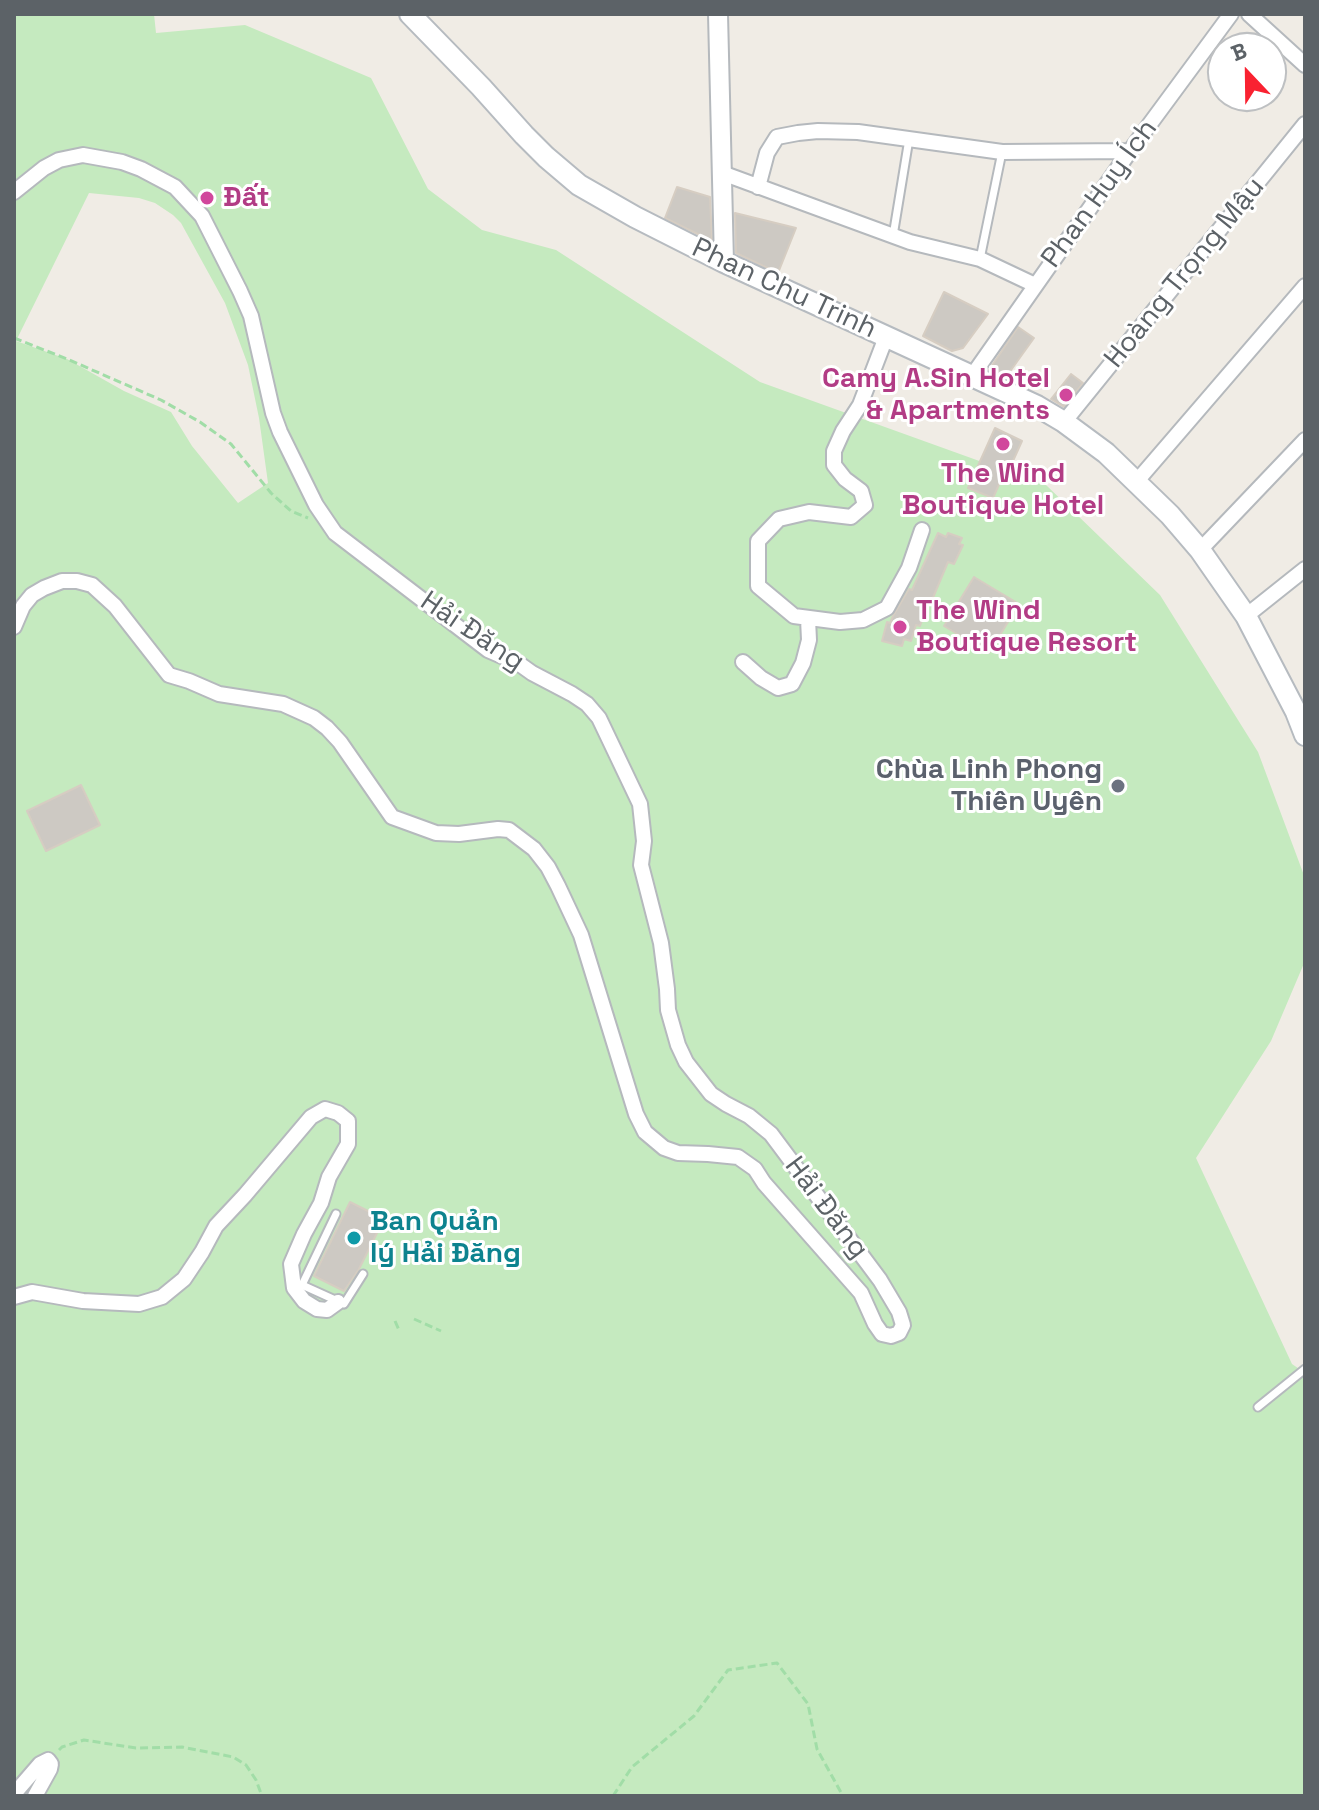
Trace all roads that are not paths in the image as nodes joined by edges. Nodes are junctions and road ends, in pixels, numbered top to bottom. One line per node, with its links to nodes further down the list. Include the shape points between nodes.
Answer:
1 (410, 14): 15 (main road, Phan Chu Trinh, via 579,185)
2 (718, 14): 10 (street)
3 (1231, 14): 8 (street, Phan Huy Ích)
4 (1249, 14): 5 (street)
5 (1305, 65)
6 (1305, 124): 20 (street, Hoàng Trọng Mậu)
7 (909, 139): 9 (street); 11 (street, via 841,131 777,137); 13 (lane)
8 (1130, 151): 9 (street); 16 (street, Phan Huy Ích)
9 (1002, 152): 14 (lane)
10 (722, 173): 11 (street); 15 (street)
11 (758, 187): 13 (street)
12 (14, 192): 28 (street, Hải Đăng, via 44,168 83,155 122,162 175,187 202,216 240,291 280,432 335,533 488,650 572,694 599,718 640,804 641,865 661,943 668,1010 686,1062 711,1094 771,1134 880,1280 899,1312 899,1333 882,1334 861,1293 755,1169 738,1157 678,1153 645,1132 581,935 534,849 509,830 436,833 392,817 327,728 283,704 219,694 169,675 92,585 62,581 44,588 23,606)
13 (893, 236): 14 (street)
14 (980, 259): 16 (street)
15 (724, 262): 18 (main road, Phan Chu Trinh)
16 (1035, 285): 19 (street, Phan Huy Ích)
17 (1305, 286): 22 (street)
18 (886, 337): 19 (main road, Phan Chu Trinh); 27 (street, via 860,405 834,451 834,465 861,491 865,505 851,517 809,512 779,519 758,541 758,586 794,616)
19 (972, 376): 20 (main road, Phan Chu Trinh)
20 (1064, 422): 22 (main road, Phan Chu Trinh)
21 (1305, 440): 24 (street)
22 (1137, 481): 24 (main road, Phan Chu Trinh)
23 (922, 530): 27 (street, via 887,608 863,620)
24 (1200, 550): 26 (main road, Phan Chu Trinh)
25 (1305, 569): 26 (street)
26 (1246, 616): 30 (main road, Phan Chu Trinh)
27 (808, 619): 29 (street, via 809,640 792,684 778,688)
28 (14, 627)
29 (743, 662)
30 (1300, 709): 31 (main road, Phan Chu Trinh)
31 (1305, 735)
32 (336, 1214): 35 (lane, via 302,1285)
33 (363, 1274): 35 (lane, via 344,1304)
34 (14, 1297): 35 (street, via 32,1292 139,1304 162,1297 184,1279 216,1226 311,1117 325,1109 348,1121 348,1144 291,1264 294,1288 304,1301 327,1310)
35 (338, 1302)
36 (1305, 1369): 37 (lane)
37 (1258, 1407)
38 (14, 1794): 39 (street, via 48,1760 50,1769)
39 (35, 1796)

